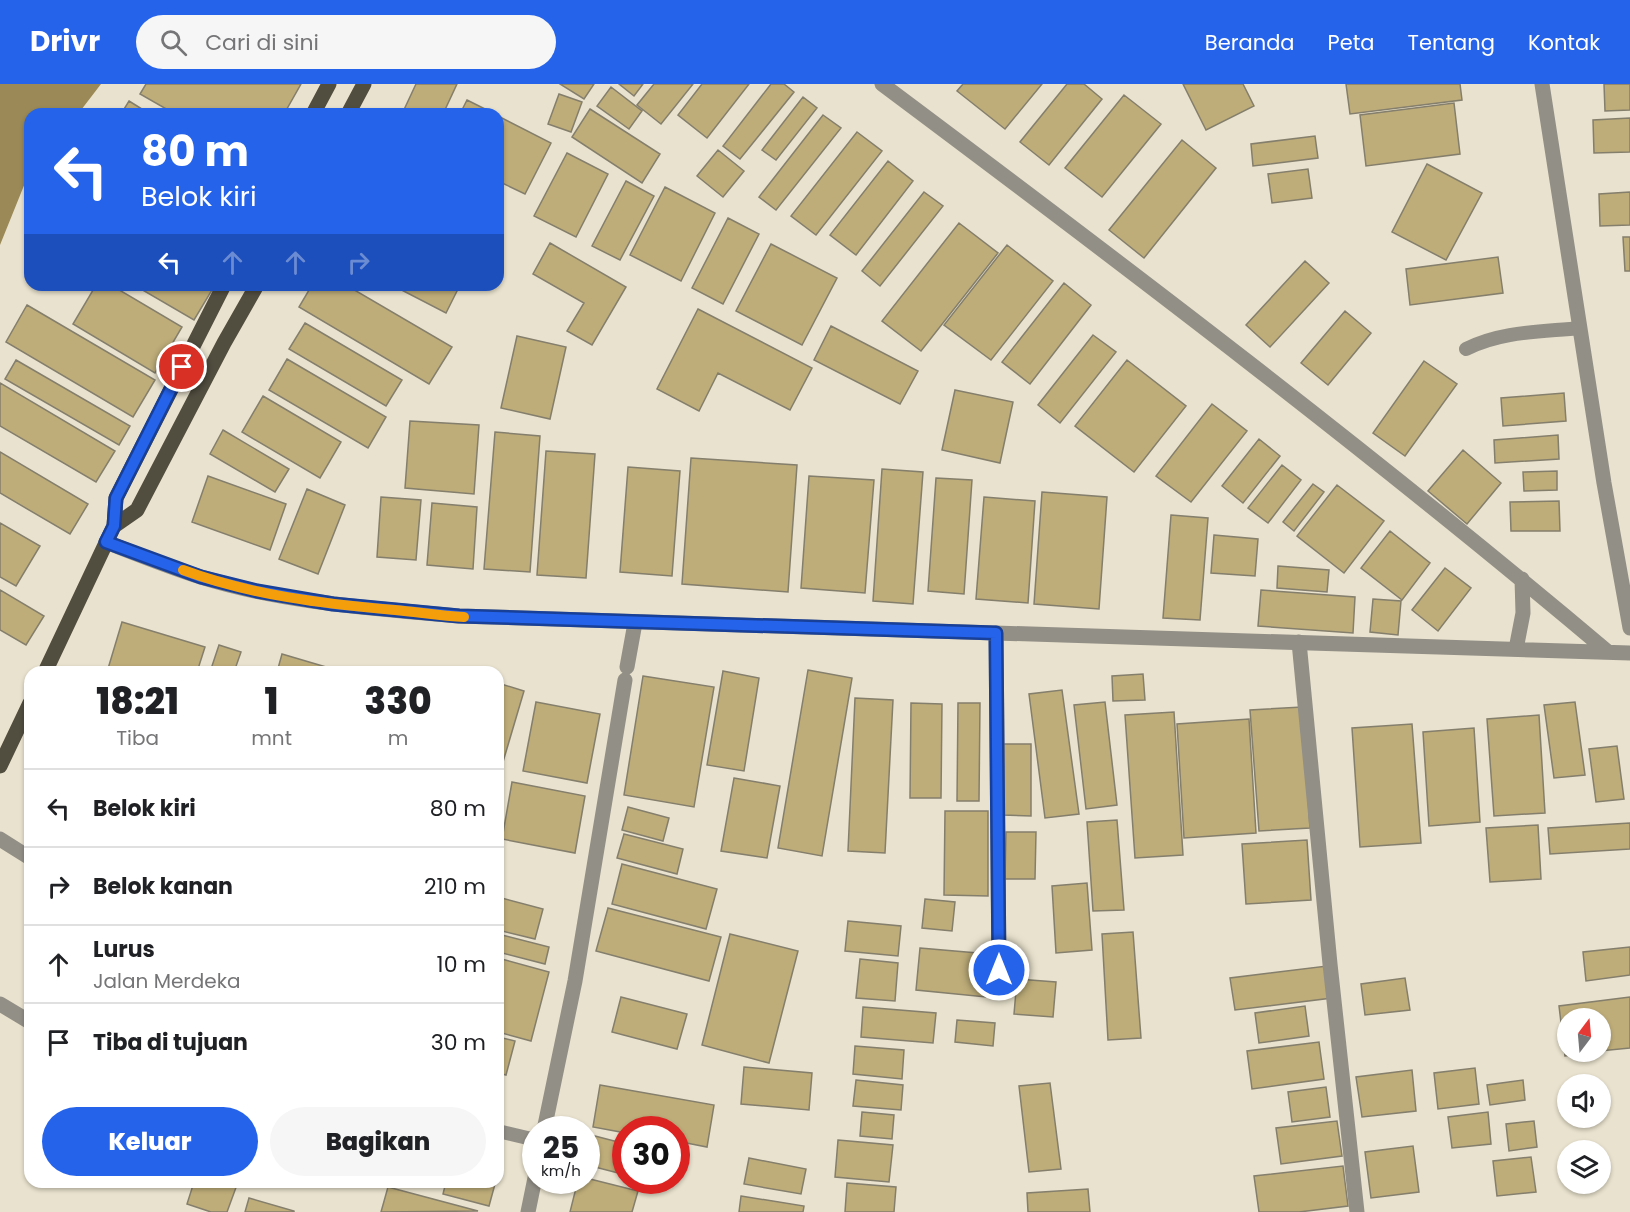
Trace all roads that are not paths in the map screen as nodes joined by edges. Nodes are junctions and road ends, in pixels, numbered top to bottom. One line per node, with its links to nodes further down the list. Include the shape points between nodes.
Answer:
1 (328, 84): 5 (main road)
2 (364, 84): 6 (main road)
3 (882, 84): 15 (street)
4 (1542, 84): 9 (street)
5 (315, 108)
6 (351, 108)
7 (221, 291): 10 (main road)
8 (254, 291): 11 (main road)
9 (1580, 328): 12 (lane, via 1508,335 1483,340); 17 (street)
10 (201, 330): 11 (main road); 13 (main road, via 116,498)
11 (224, 343): 13 (main road, via 137,510)
12 (1466, 349)
13 (114, 526): 14 (main road)
14 (106, 542): 16 (street, via 201,577 333,604 459,616); 23 (main road)
15 (1522, 579): 20 (street); 21 (street)
16 (635, 623): 18 (street); 31 (street)
17 (1630, 628)
18 (996, 633): 19 (street); 28 (street)
19 (1299, 642): 20 (street); 36 (street)
20 (1516, 649): 21 (street)
21 (1608, 652): 22 (street)
22 (1630, 653)
23 (48, 666)
24 (24, 716): 25 (main road)
25 (0, 766)
26 (0, 839): 27 (street)
27 (24, 854)
28 (999, 970)
29 (0, 1004): 30 (street)
30 (24, 1018)
31 (547, 1116)
32 (504, 1132): 33 (lane)
33 (522, 1137)
34 (532, 1194): 35 (street)
35 (528, 1212)
36 (1357, 1212)

